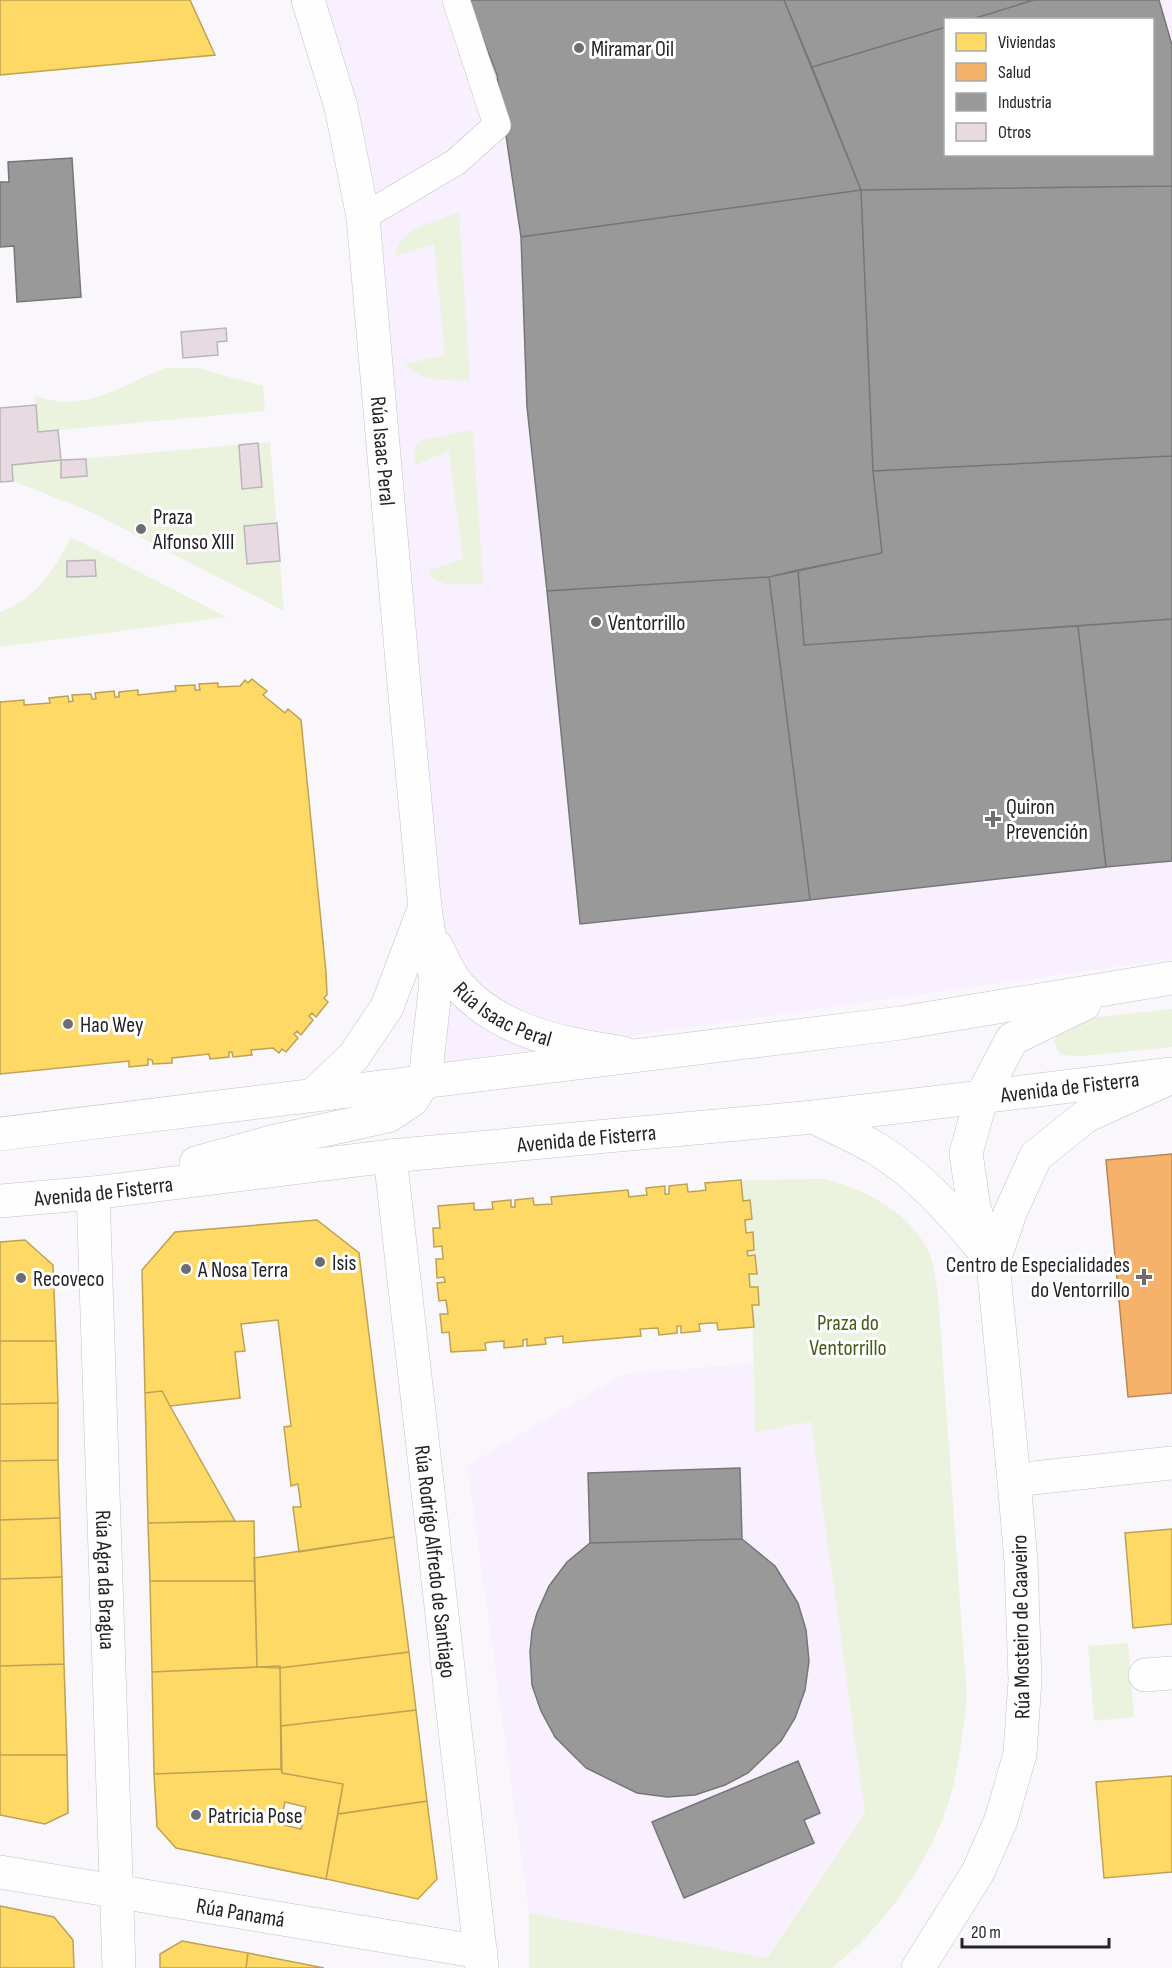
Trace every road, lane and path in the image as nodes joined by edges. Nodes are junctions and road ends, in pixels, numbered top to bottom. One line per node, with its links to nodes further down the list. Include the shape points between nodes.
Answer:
1 (308, 0): 3 (street, Rúa Isaac Peral, via 341,107)
2 (456, 0): 3 (lane, via 497,125 456,162)
3 (363, 217): 4 (street, Rúa Isaac Peral)
4 (425, 908): 7 (street, Rúa Isaac Peral, via 436,946 454,978 484,1010 512,1027 563,1043); 9 (street, Rúa Isaac Peral, via 436,982); 10 (street, via 387,1007 354,1056)
5 (1172, 978): 6 (street)
6 (1116, 988): 7 (street, via 901,1023); 11 (street, Rúa Mosteiro de Caaveiro, via 1012,1039)
7 (634, 1055): 9 (street)
8 (1172, 1076): 11 (street, Avenida de Fisterra); 17 (street, Avenida de Fisterra, via 1086,1116 1036,1156)
9 (425, 1080): 10 (street); 15 (street, via 412,1100 388,1116 274,1141)
10 (313, 1095): 13 (street)
11 (982, 1096): 12 (street, Avenida de Fisterra); 17 (street, Rúa Mosteiro de Caaveiro, via 966,1153 974,1208)
12 (814, 1117): 14 (street, Avenida de Fisterra); 17 (street, via 908,1170 945,1204)
13 (0, 1134)
14 (390, 1156): 15 (street, Avenida de Fisterra); 22 (street, Rúa Rodrigo Alfredo de Santiago)
15 (93, 1193): 16 (street, Avenida de Fisterra); 21 (street, Rúa Agra da Bragua)
16 (0, 1201)
17 (993, 1263): 19 (street, Rúa Mosteiro de Caaveiro)
18 (1172, 1463): 19 (street)
19 (1014, 1480): 24 (street, Rúa Mosteiro de Caaveiro, via 1025,1680 1020,1754 1001,1820 978,1872)
20 (0, 1872): 21 (street, Rúa Panamá)
21 (117, 1892): 22 (street, Rúa Panamá); 23 (street, Rúa Agra da Bragua)
22 (482, 1960)
23 (119, 1968)
24 (918, 1968)

